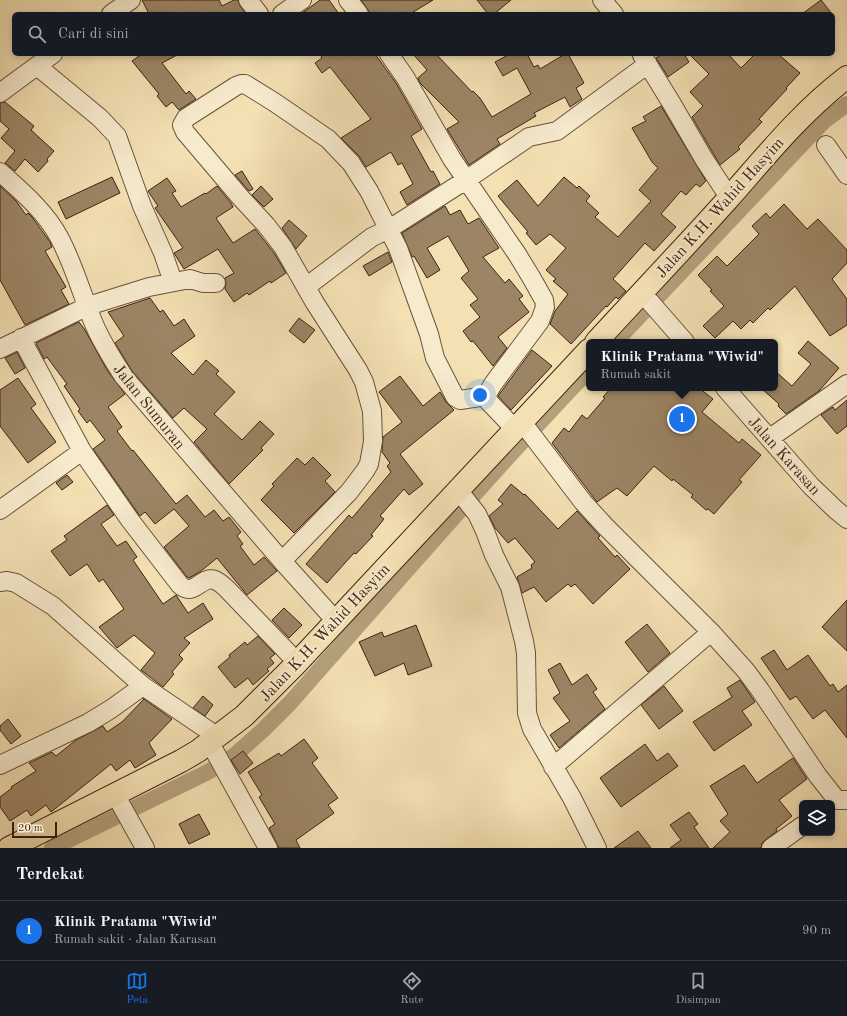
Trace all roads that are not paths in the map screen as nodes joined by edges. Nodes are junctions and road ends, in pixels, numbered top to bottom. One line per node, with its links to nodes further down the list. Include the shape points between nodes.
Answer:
1 (131, 0): 6 (street)
2 (248, 0): 7 (street)
3 (302, 0): 8 (street)
4 (348, 0): 9 (street)
5 (602, 0): 10 (street)
6 (114, 12)
7 (257, 12)
8 (285, 12)
9 (357, 12)
10 (612, 12)
11 (50, 56): 14 (street)
12 (390, 56): 20 (street)
13 (645, 59): 20 (street, via 557,131 529,137); 21 (street)
14 (36, 66): 16 (street); 23 (street, via 100,118 118,136 142,206)
15 (847, 77): 21 (main road, Jalan K.H. Wahid Hasyim, via 809,109)
16 (0, 93)
17 (826, 145): 19 (street)
18 (0, 172): 27 (street, Jalan Sumuran, via 30,199 59,236)
19 (847, 175)
20 (466, 180): 22 (street); 35 (street, via 531,276 542,295 545,307 540,321)
21 (729, 197): 26 (main road, Jalan K.H. Wahid Hasyim)
22 (389, 229): 25 (street, via 372,237); 25 (street, via 369,191 343,153 319,132 245,84 236,86 186,118 182,125 185,132 275,235); 35 (street, via 429,334 435,358 455,397 460,400)
23 (173, 282): 24 (street, via 190,279); 27 (street)
24 (216, 283)
25 (306, 287): 42 (street, via 364,382 372,411 373,441 369,464 360,480)
26 (645, 298): 29 (main road, Jalan K.H. Wahid Hasyim); 30 (street)
27 (88, 306): 28 (street); 42 (street, Jalan Sumuran, via 104,346 124,377)
28 (21, 338): 31 (street); 38 (street)
29 (599, 339)
30 (682, 339)
31 (0, 348)
32 (586, 353): 36 (main road, Jalan K.H. Wahid Hasyim)
33 (847, 384): 37 (street)
34 (728, 391): 37 (street, Jalan Karasan)
35 (486, 396): 36 (street, via 488,402)
36 (522, 427): 39 (main road, Jalan K.H. Wahid Hasyim); 45 (street, via 540,445 568,484 605,526)
37 (770, 438): 41 (street, Jalan Karasan, via 811,486)
38 (82, 451): 40 (street); 46 (street, via 130,520 184,589 190,590 206,581 215,580 226,588)
39 (461, 493): 44 (main road, Jalan K.H. Wahid Hasyim); 50 (street, via 477,514 510,587 526,652 527,708 530,722)
40 (0, 510)
41 (847, 519)
42 (282, 561): 44 (street, Jalan Sumuran)
43 (0, 582): 47 (street, via 16,583 53,606)
44 (335, 620): 46 (main road, Jalan K.H. Wahid Hasyim)
45 (711, 632): 50 (street); 52 (street, via 746,671 818,776)
46 (297, 662): 48 (main road, Jalan K.H. Wahid Hasyim, via 244,716)
47 (143, 686): 48 (street); 49 (street, via 88,723)
48 (213, 742): 51 (main road, Jalan K.H. Wahid Hasyim); 56 (street, via 222,765)
49 (0, 765)
50 (553, 767): 57 (street)
51 (118, 798): 54 (main road, Jalan K.H. Wahid Hasyim); 55 (street)
52 (839, 802)
53 (799, 828): 58 (street)
54 (9, 848)
55 (145, 848)
56 (268, 848)
57 (597, 848)
58 (771, 848)

